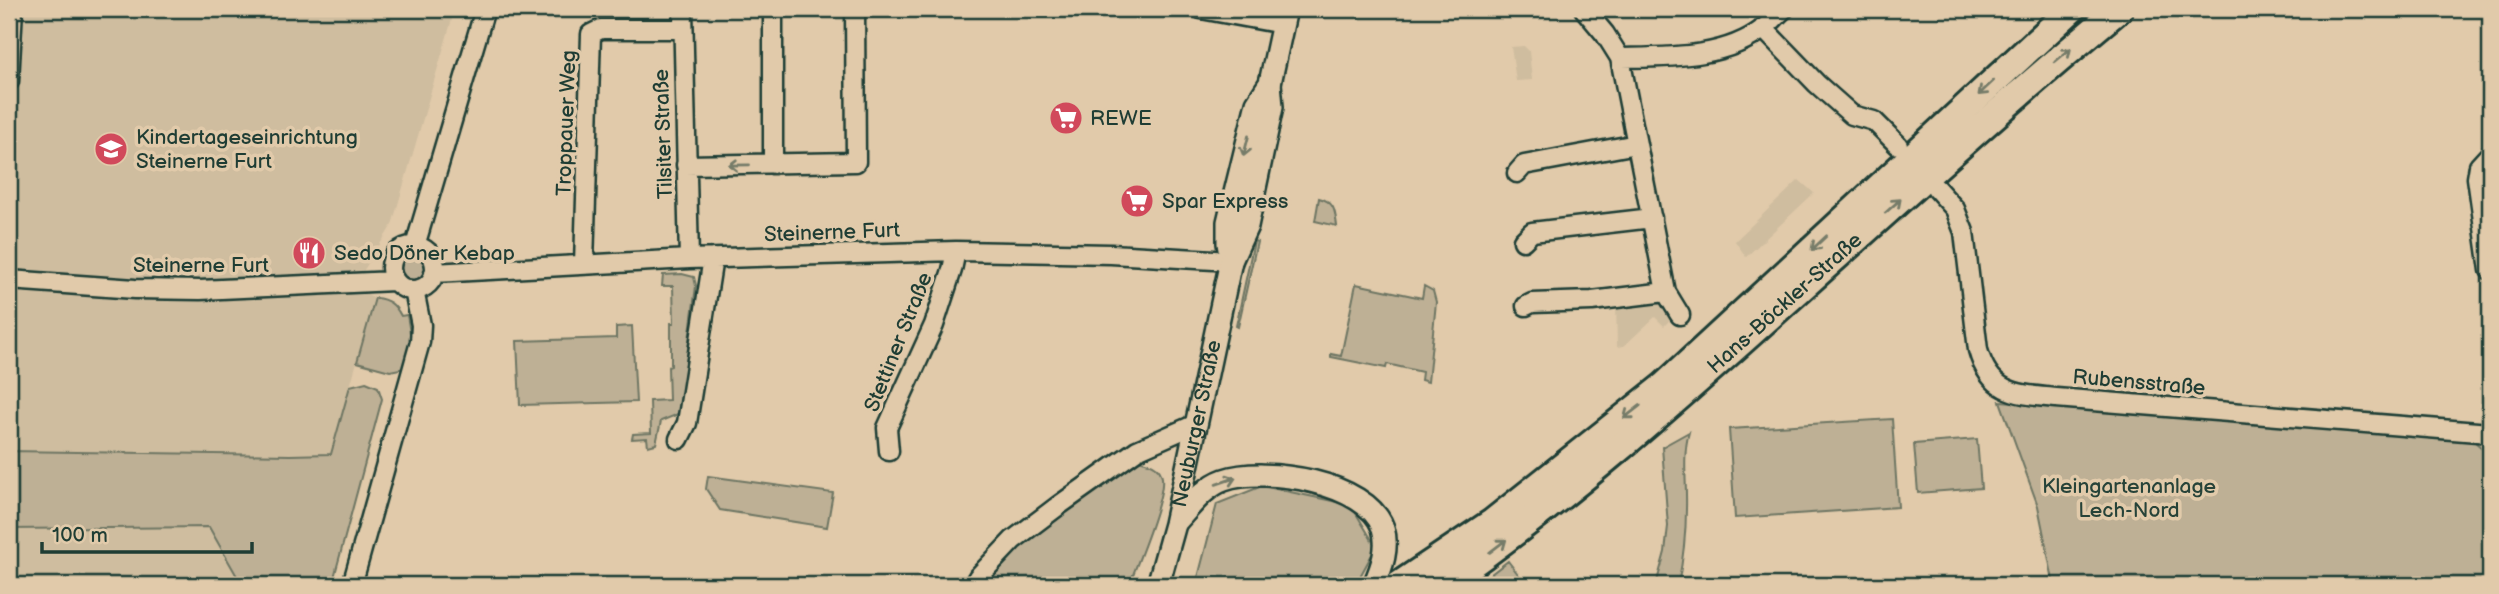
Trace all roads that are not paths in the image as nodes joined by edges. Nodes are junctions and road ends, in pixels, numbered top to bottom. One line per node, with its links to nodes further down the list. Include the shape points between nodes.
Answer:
1 (13, 9): 15 (street)
2 (485, 9): 25 (street)
3 (683, 9): 13 (street, Tilsiter Straße)
4 (773, 9): 19 (street)
5 (855, 9): 19 (street, via 856,162)
6 (1201, 9): 11 (street)
7 (1584, 9): 14 (street)
8 (1784, 9): 12 (street)
9 (2072, 9): 48 (main road, Hans-Böckler-Straße, one-way to 48, via 1664,386 1493,522)
10 (2119, 9): 49 (main road, Hans-Böckler-Straße, one-way to 10, via 1499,546 1673,403 2013,97)
11 (1284, 16): 29 (street, Neuburger Straße, via 1270,83 1257,103 1233,201 1228,233)
12 (1763, 28): 14 (street, via 1712,51); 17 (street, via 1843,107 1874,121)
13 (683, 29): 20 (street, Tilsiter Straße); 30 (street, Troppauer Weg, via 601,29 592,34)
14 (1620, 58): 16 (street)
15 (9, 81)
16 (1637, 144): 21 (street, via 1524,165); 23 (street)
17 (1898, 145)
18 (2490, 154): 31 (street, via 2479,166 2477,178)
19 (773, 164): 20 (street, one-way to 20)
20 (686, 166): 27 (street, Tilsiter Straße)
21 (1517, 173)
22 (1936, 188): 40 (street, Rubensstraße, via 1955,209 1964,232 1983,367 2005,390)
23 (1652, 218): 24 (street, via 1532,232); 36 (street)
24 (1523, 241)
25 (415, 246): 32 (street, via 431,256); 34 (street, via 395,255 390,270)
26 (956, 251): 28 (street, Steinerne Furt); 29 (street, Steinerne Furt); 42 (street, Stettiner Straße, via 934,325 887,428)
27 (689, 258): 28 (street, Steinerne Furt); 30 (street, Steinerne Furt)
28 (713, 258): 41 (street, via 687,423)
29 (1231, 261): 39 (street, Neuburger Straße)
30 (584, 264): 32 (street, Steinerne Furt)
31 (2490, 271)
32 (434, 273): 35 (street, via 425,286)
33 (9, 281): 34 (street, Steinerne Furt, via 200,290)
34 (394, 281): 35 (street, Steinerne Furt)
35 (414, 290): 44 (street, via 420,342)
36 (1666, 292): 37 (street); 38 (street)
37 (1526, 306)
38 (1680, 315)
39 (1196, 424): 43 (street, Neuburger Straße); 45 (street, via 1137,450 1058,506 1013,540)
40 (2490, 433)
41 (679, 439)
42 (889, 451)
43 (1175, 524): 46 (street, Neuburger Straße); 47 (street, one-way to 47, via 1209,488 1223,481 1257,476 1315,483 1359,499 1376,516 1385,554)
44 (352, 585)
45 (973, 585)
46 (1158, 585)
47 (1374, 585)
48 (1398, 585)
49 (1442, 585)

